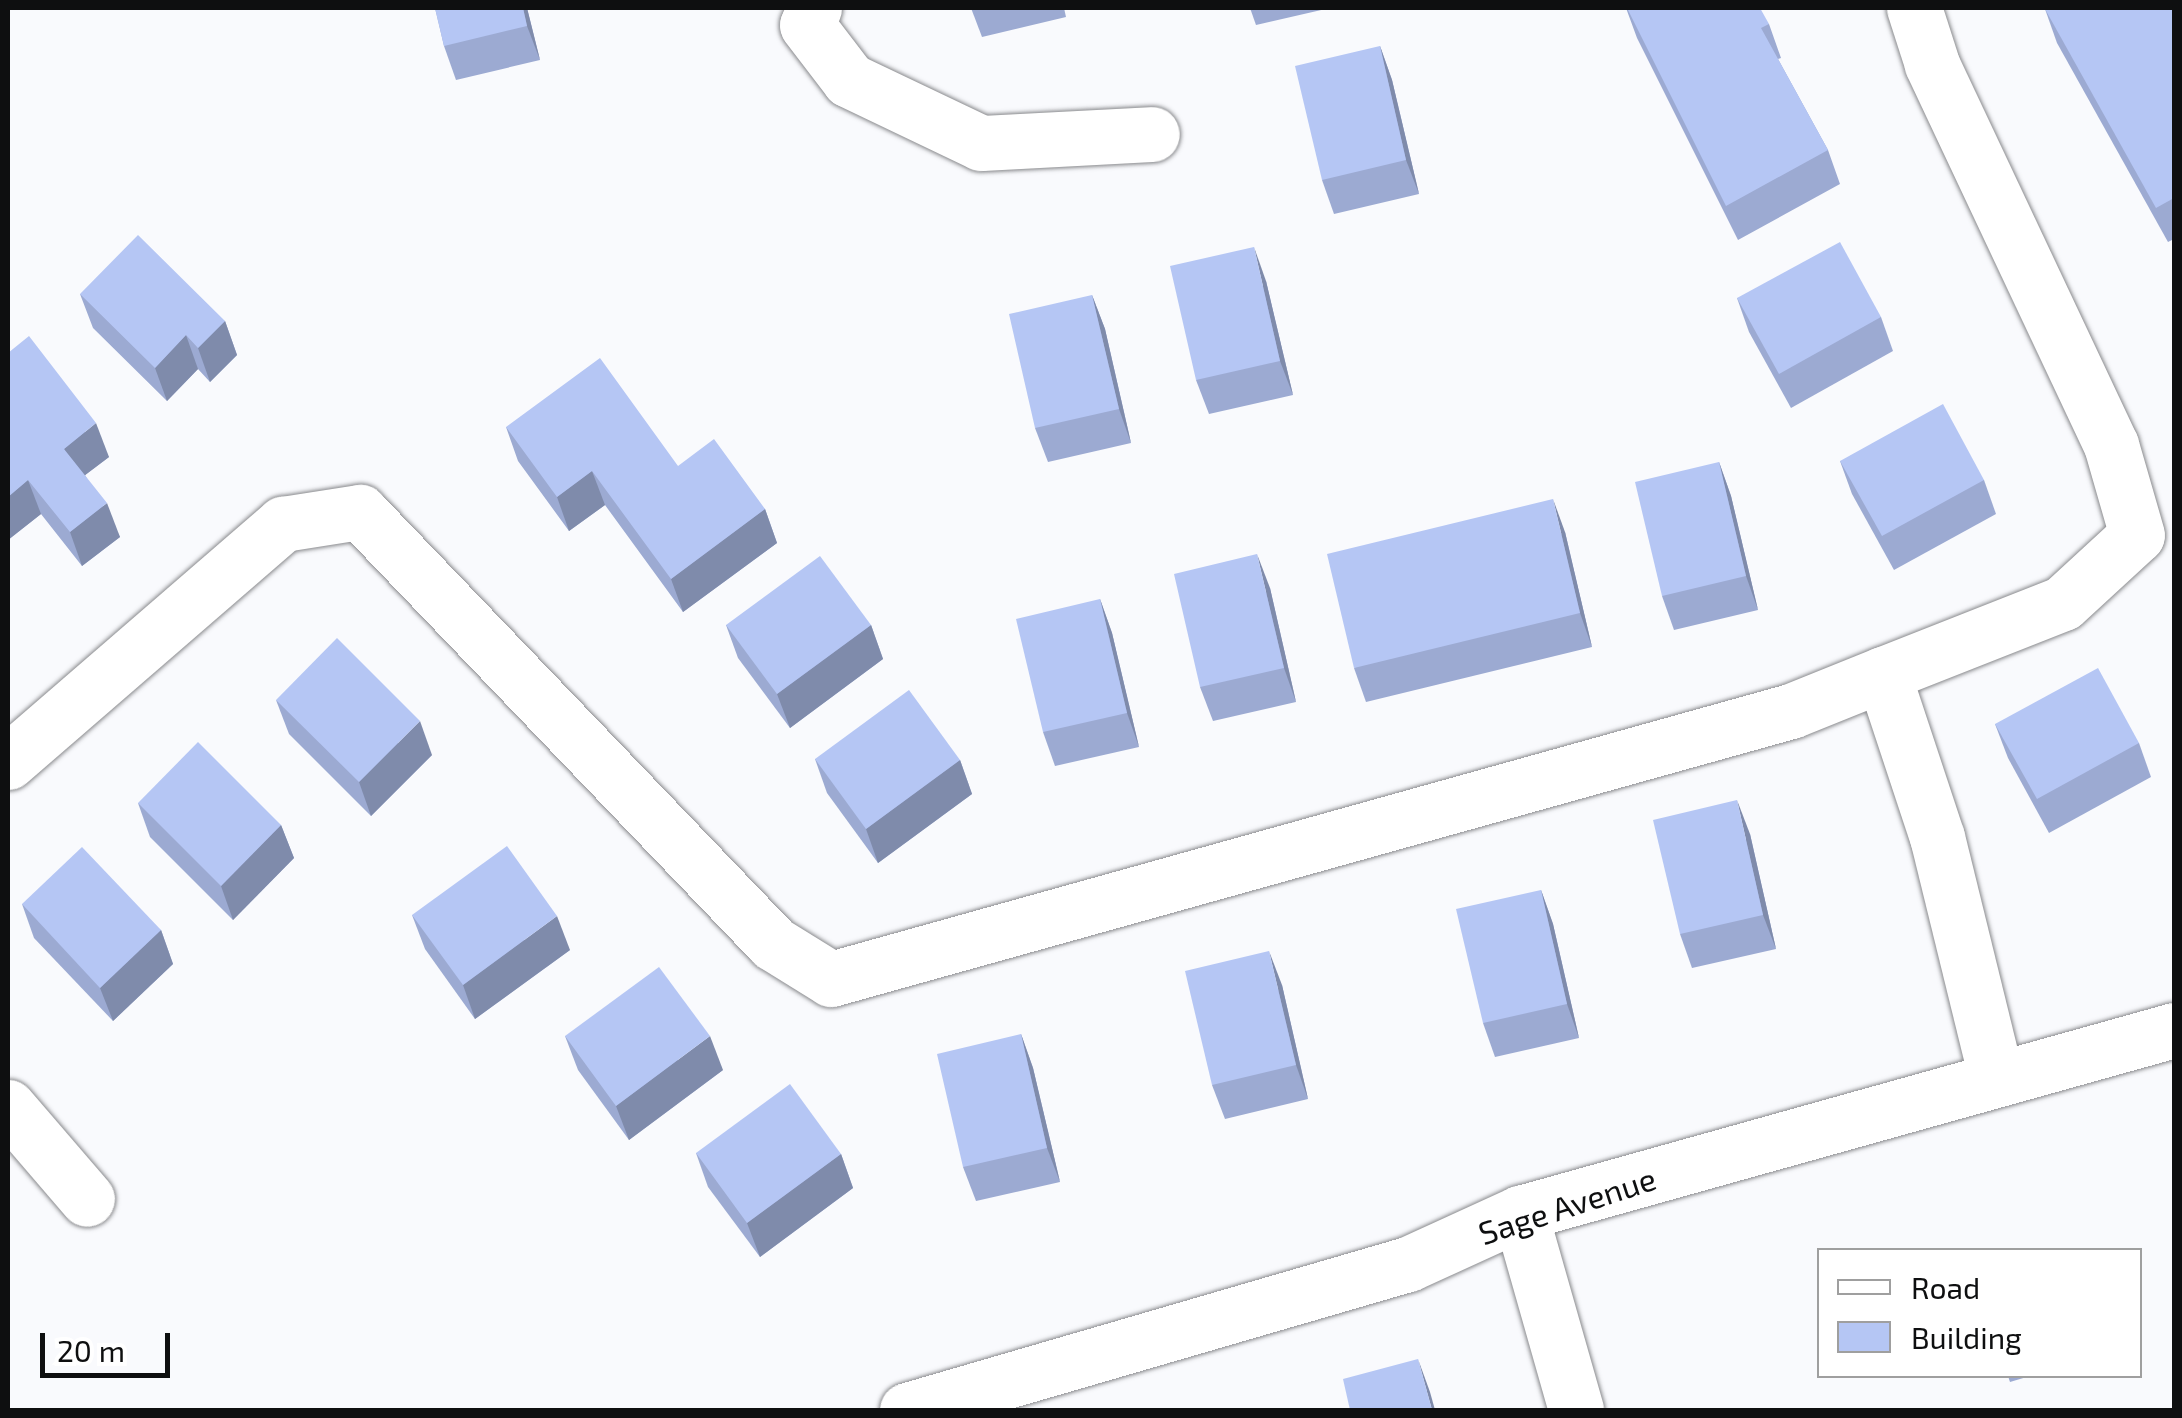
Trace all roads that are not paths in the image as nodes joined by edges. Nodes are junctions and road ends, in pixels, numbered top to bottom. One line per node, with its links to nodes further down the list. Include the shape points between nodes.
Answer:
1 (814, 8): 3 (street, via 807,25 849,80 981,142)
2 (1914, 8): 4 (street, via 1932,64 2111,444 2137,534 2063,603)
3 (1152, 134)
4 (1883, 674): 5 (street, via 1791,711 831,979 773,942 360,512 283,524); 7 (street, via 1937,837)
5 (8, 762)
6 (2174, 1030): 7 (street, Sage Avenue)
7 (1996, 1078): 10 (street, Sage Avenue)
8 (8, 1106): 9 (street)
9 (87, 1199)
10 (1520, 1213): 11 (street, Sage Avenue, via 1408,1264); 12 (street)
11 (907, 1410)
12 (1576, 1410)

